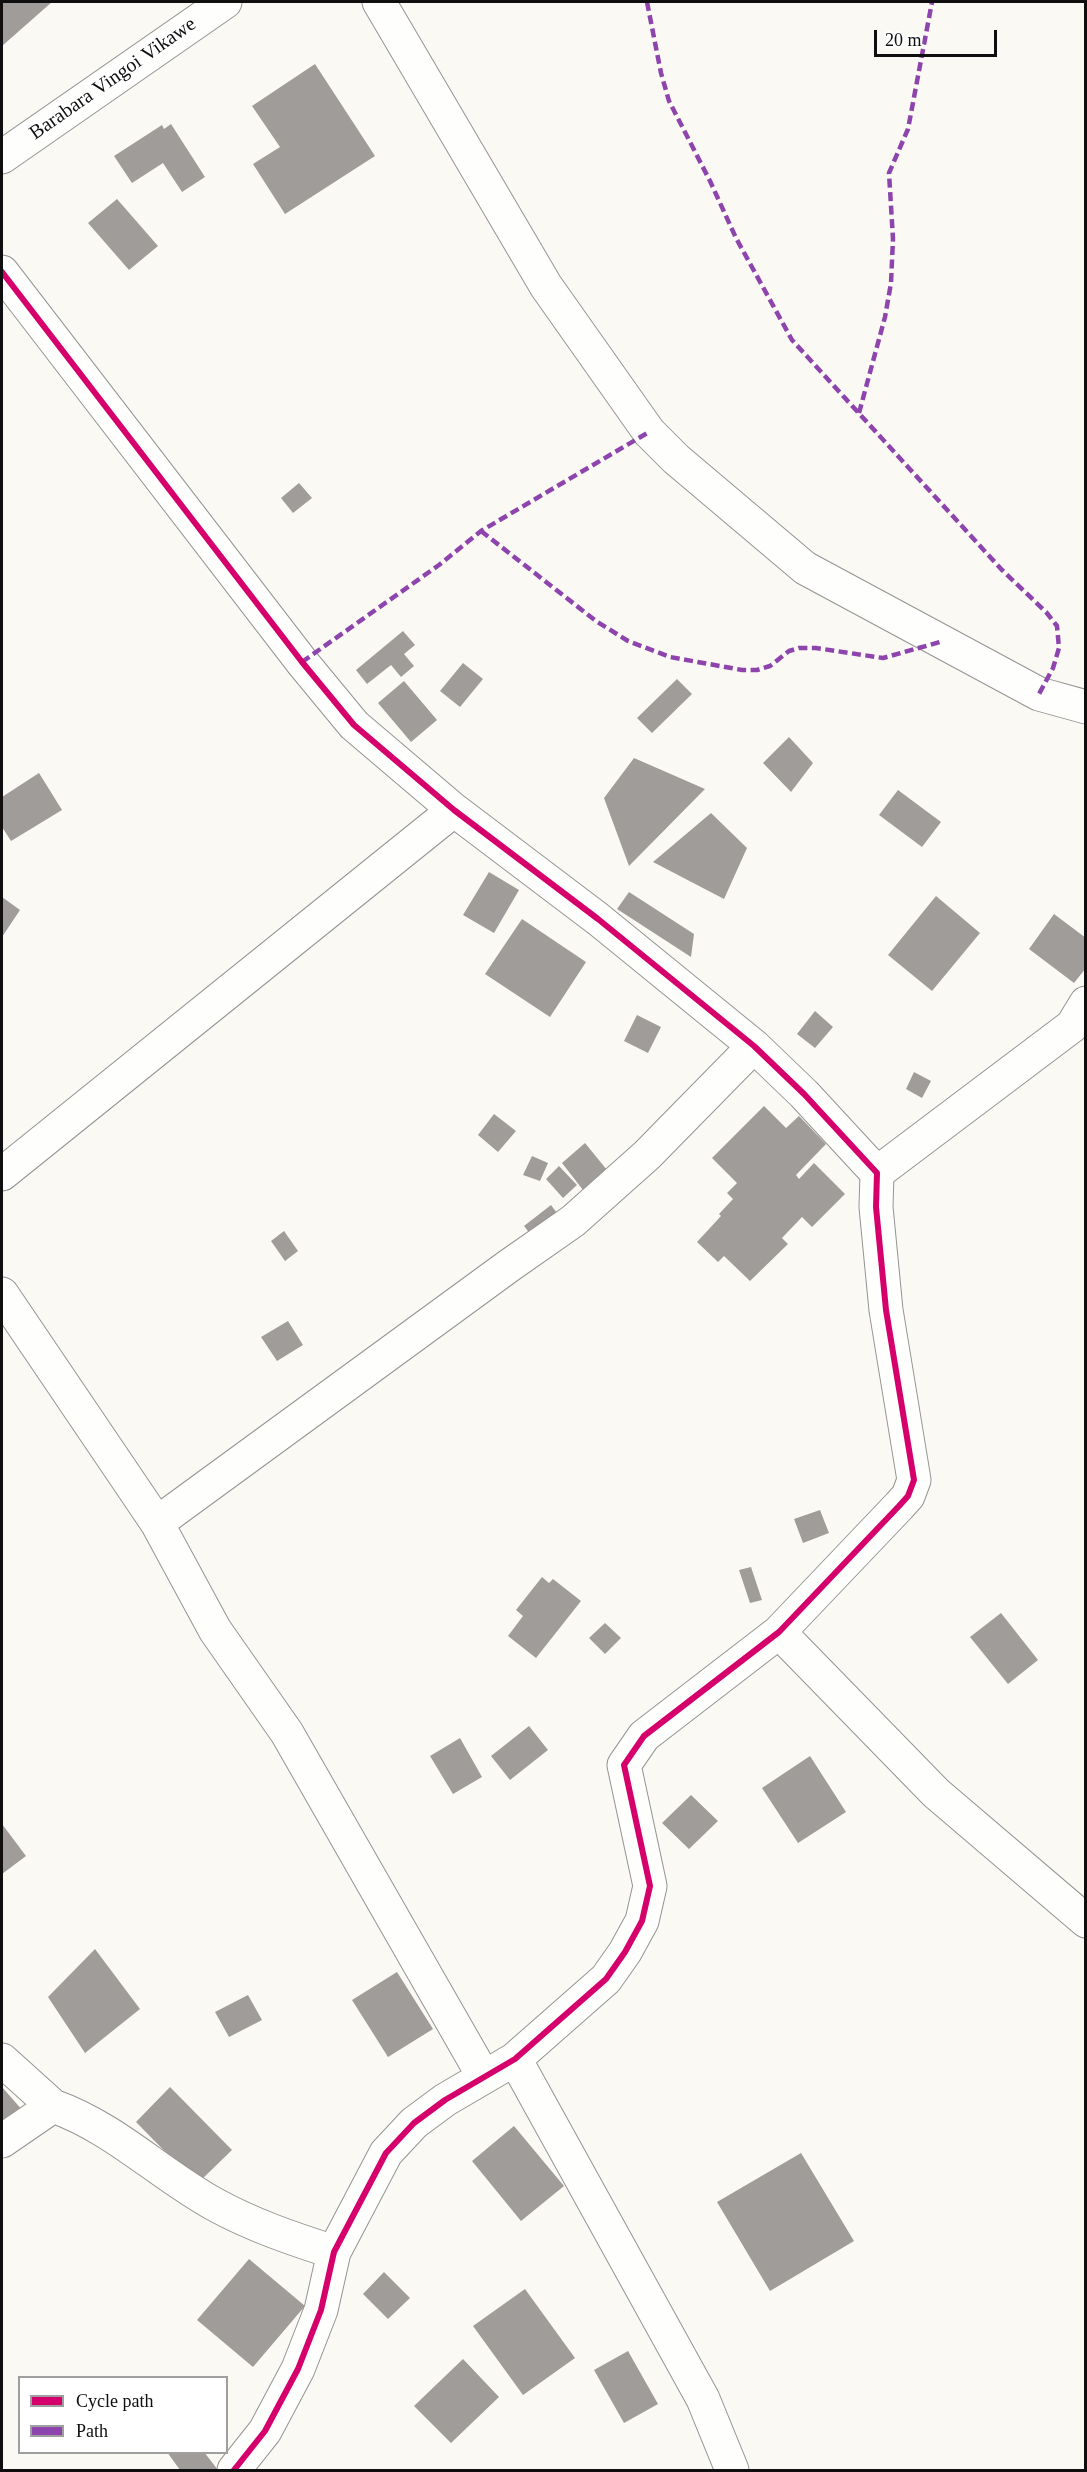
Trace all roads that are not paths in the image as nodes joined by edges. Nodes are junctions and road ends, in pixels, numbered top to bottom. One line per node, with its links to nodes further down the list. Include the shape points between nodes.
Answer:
1 (225, 2): 3 (street, Barabara Vingoi Vikawe)
2 (379, 2): 5 (street, via 546,286 650,432 676,459 805,568 1040,694)
3 (2, 157)
4 (2, 272): 6 (street, via 354,725)
5 (1086, 707)
6 (454, 810): 8 (street, via 598,919); 10 (street)
7 (1081, 1024): 9 (street)
8 (754, 1046): 9 (street); 12 (street, via 647,1155 573,1221)
9 (877, 1173): 13 (street, via 876,1207 886,1310 914,1480 908,1496)
10 (2, 1174)
11 (2, 1294): 12 (street)
12 (157, 1523): 17 (street, via 215,1630 292,1742)
13 (779, 1632): 14 (street, via 936,1793); 15 (street, via 644,1737 624,1765 650,1886 642,1921 606,1979)
14 (1086, 1921)
15 (516, 2058): 17 (street); 22 (street, via 703,2399)
16 (2, 2060): 18 (street)
17 (484, 2077): 20 (street, via 414,2123 386,2152)
18 (53, 2106): 19 (street); 20 (street, via 113,2134 214,2204)
19 (2, 2141)
20 (334, 2252): 21 (street, via 321,2310 298,2368 265,2431)
21 (234, 2470)
22 (732, 2470)

